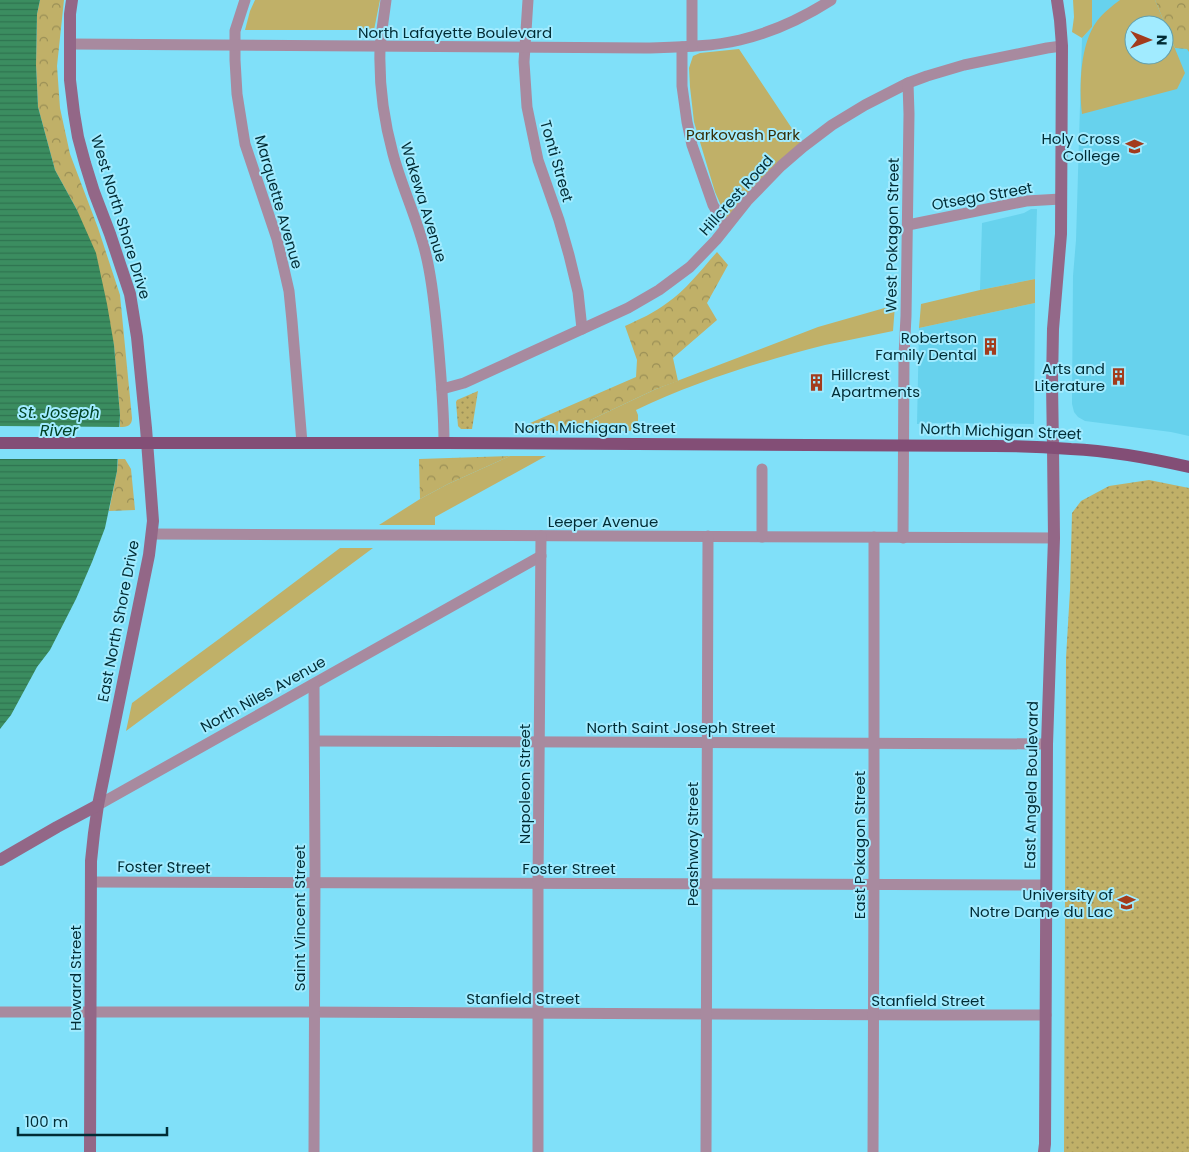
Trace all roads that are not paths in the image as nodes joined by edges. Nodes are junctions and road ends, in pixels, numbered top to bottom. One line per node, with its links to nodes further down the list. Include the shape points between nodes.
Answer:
1 (72, 0): 8 (street, West North Shore Drive)
2 (245, 0): 9 (street, Marquette Avenue, via 236,27)
3 (386, 0): 12 (street, Wakewa Avenue)
4 (528, 0): 13 (street, Tonti Street)
5 (692, 0): 10 (street)
6 (831, 0): 10 (street, North Lafayette Boulevard, via 790,24 766,32 740,40)
7 (1057, 0): 11 (street, East Angela Boulevard)
8 (70, 44): 9 (street, North Lafayette Boulevard); 21 (street, West North Shore Drive, via 70,80 84,163 130,294)
9 (235, 46): 12 (street, North Lafayette Boulevard); 22 (street, Marquette Avenue, via 237,94 246,144 277,239 289,291)
10 (687, 46): 13 (street, North Lafayette Boulevard); 17 (street, via 682,86 687,122 713,205)
11 (1062, 46): 14 (street, Hillcrest Road, via 964,65); 15 (street, East Angela Boulevard)
12 (380, 47): 13 (street, North Lafayette Boulevard); 19 (street, Wakewa Avenue, via 382,88 393,153 422,239 430,276)
13 (524, 47): 18 (street, Tonti Street, via 530,122 538,160 569,254)
14 (908, 84): 16 (street, West Pokagon Street); 17 (street, Hillcrest Road, via 865,105 803,147 747,201)
15 (1061, 200): 16 (street, Otsego Street, via 1026,201); 25 (street, East Angela Boulevard, via 1053,329)
16 (908, 225): 24 (street, West Pokagon Street)
17 (726, 227): 18 (street, Hillcrest Road, via 690,267 659,290)
18 (582, 329): 19 (street, Hillcrest Road, via 464,383)
19 (442, 389): 23 (street, Wakewa Avenue)
20 (0, 443): 21 (main road, North Michigan Street)
21 (148, 443): 22 (main road, North Michigan Street); 28 (street, East North Shore Drive)
22 (302, 443): 23 (main road, North Michigan Street)
23 (444, 443): 24 (main road, North Michigan Street)
24 (904, 445): 25 (main road, North Michigan Street); 33 (street, West Pokagon Street)
25 (1054, 448): 26 (main road, North Michigan Street, via 1126,455); 34 (street, East Angela Boulevard)
26 (1189, 467)
27 (762, 469): 31 (street)
28 (152, 534): 29 (street, Leeper Avenue); 42 (street, East North Shore Drive)
29 (540, 536): 30 (street, Leeper Avenue); 35 (street, Napoleon Street)
30 (708, 536): 31 (street, Leeper Avenue); 39 (street, Peashway Street)
31 (762, 537): 32 (street, Leeper Avenue)
32 (874, 537): 33 (street, Leeper Avenue); 40 (street, East Pokagon Street)
33 (903, 538): 34 (street, Leeper Avenue)
34 (1054, 538): 41 (street, East Angela Boulevard)
35 (540, 556): 36 (street, North Niles Avenue); 38 (street, Napoleon Street)
36 (314, 684): 37 (street, Saint Vincent Street); 42 (street, North Niles Avenue)
37 (314, 741): 38 (street, North Saint Joseph Street); 45 (street, Saint Vincent Street)
38 (539, 742): 39 (street, North Saint Joseph Street); 46 (street, Napoleon Street)
39 (707, 742): 40 (street, North Saint Joseph Street); 47 (street, Peashway Street)
40 (874, 742): 41 (street, North Saint Joseph Street); 48 (street, East Pokagon Street)
41 (1047, 744): 49 (street, East Angela Boulevard)
42 (98, 805): 43 (street, North Niles Avenue); 44 (street, Howard Street)
43 (0, 860)
44 (91, 882): 45 (street, Foster Street); 51 (street, Howard Street)
45 (315, 882): 46 (street, Foster Street); 52 (street, Saint Vincent Street)
46 (538, 884): 47 (street, Foster Street); 53 (street, Napoleon Street)
47 (706, 884): 48 (street, Foster Street); 54 (street, Peashway Street)
48 (874, 884): 49 (street, Foster Street); 55 (street, East Pokagon Street)
49 (1046, 885): 56 (street, East Angela Boulevard)
50 (0, 1012): 51 (street, Stanfield Street)
51 (91, 1012): 52 (street, Stanfield Street); 57 (street, Howard Street)
52 (314, 1012): 53 (street, Stanfield Street); 58 (street, Saint Vincent Street)
53 (538, 1013): 54 (street, Stanfield Street); 59 (street, Napoleon Street)
54 (707, 1014): 55 (street, Stanfield Street); 60 (street, Peashway Street)
55 (874, 1015): 56 (street, Stanfield Street); 61 (street, East Pokagon Street)
56 (1046, 1015): 62 (street, East Angela Boulevard)
57 (90, 1152)
58 (314, 1152)
59 (538, 1152)
60 (706, 1152)
61 (873, 1152)
62 (1044, 1152)

